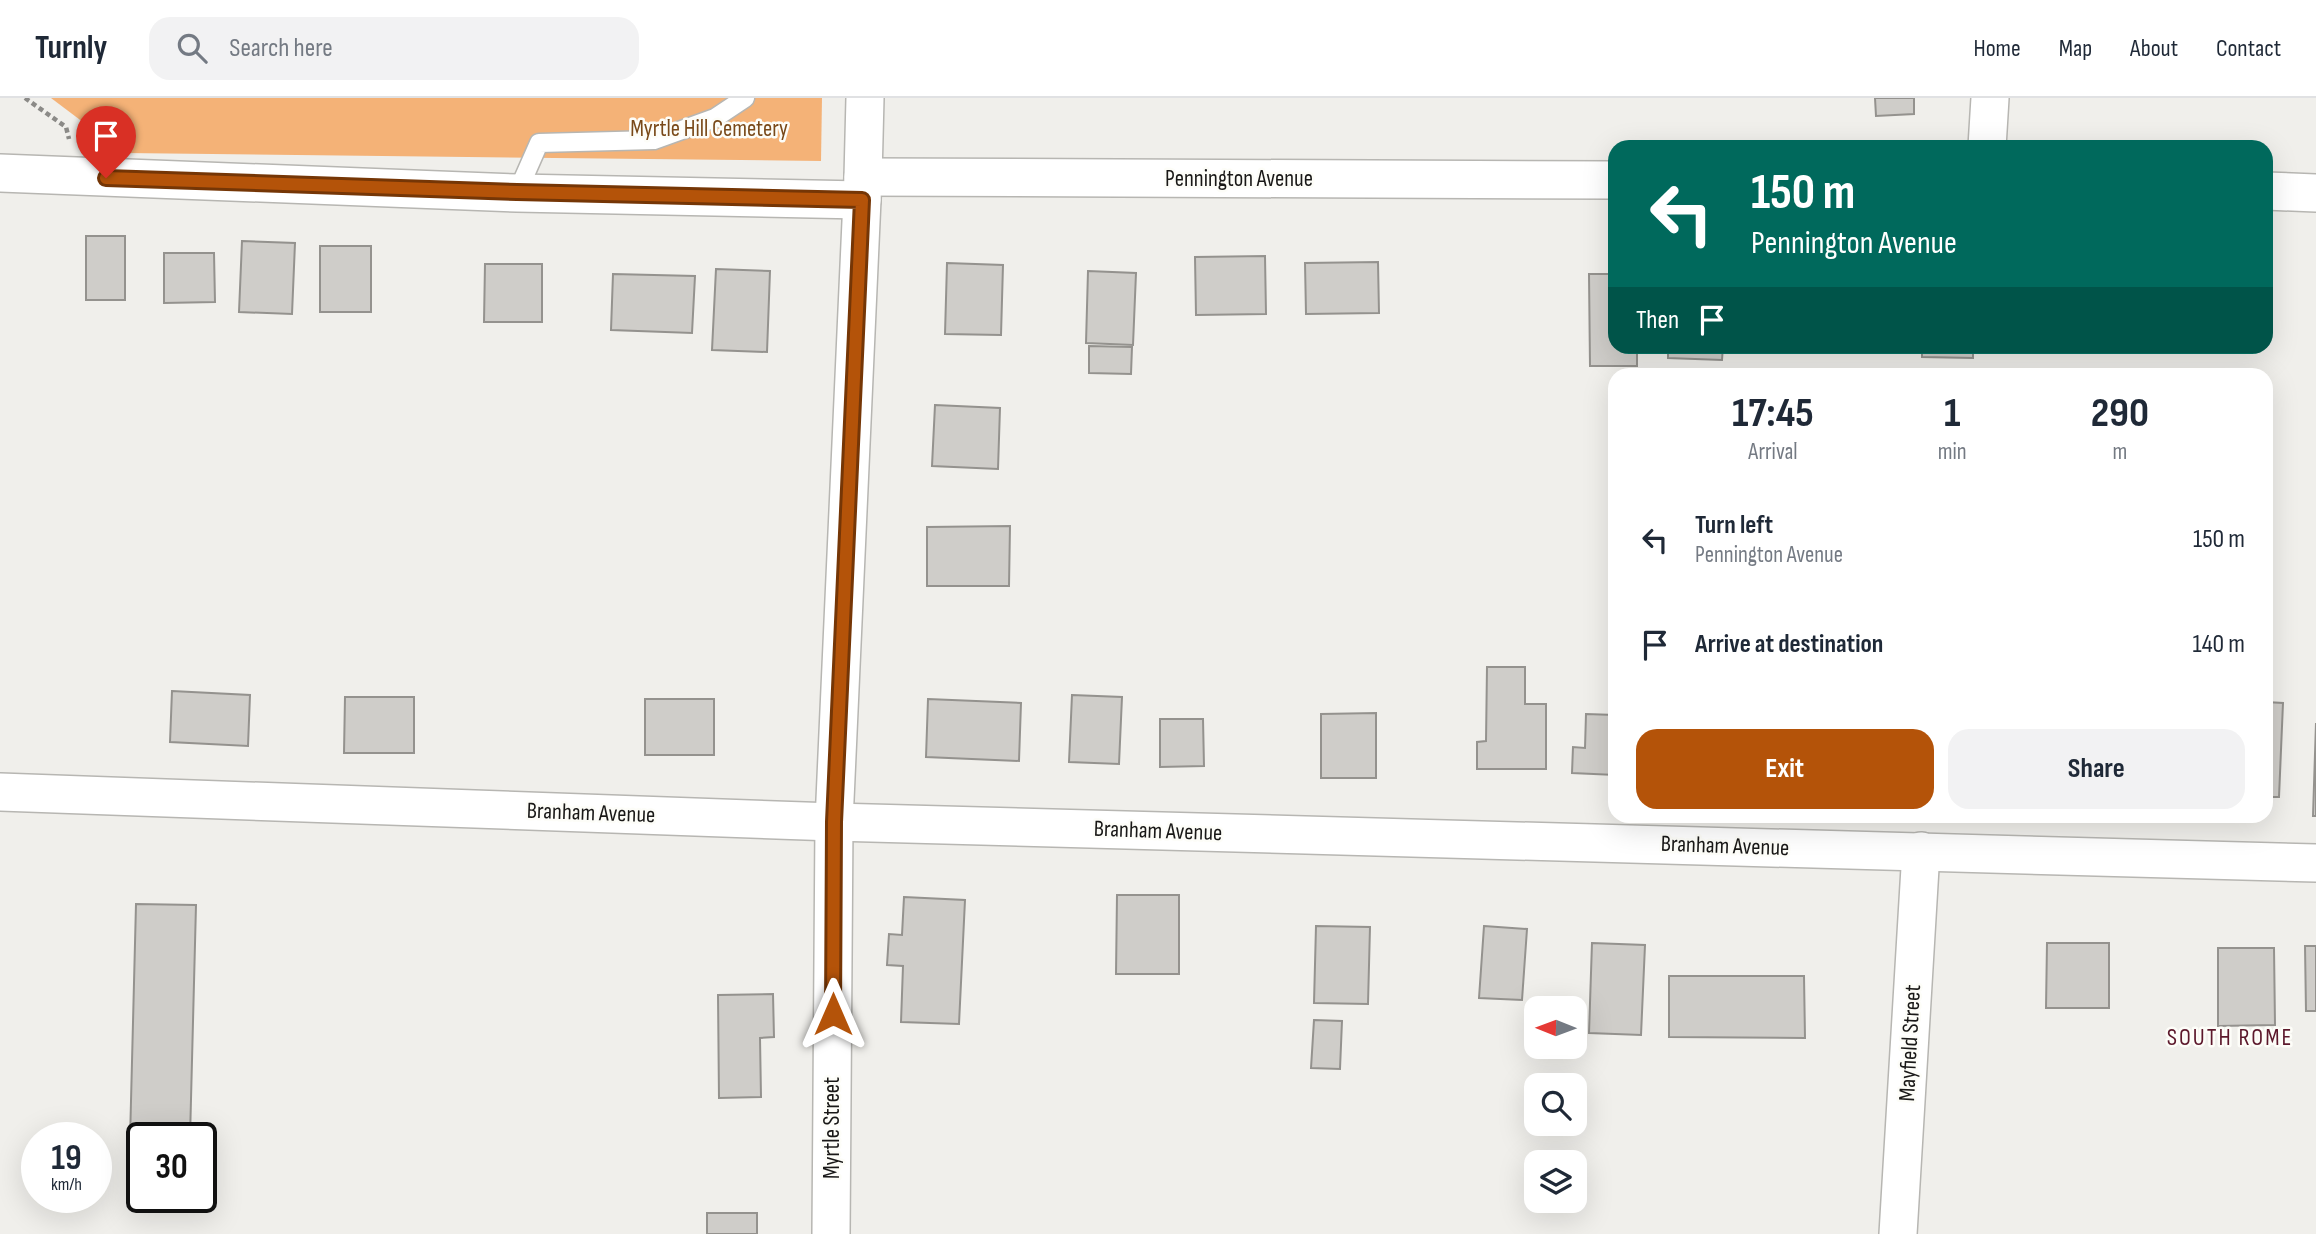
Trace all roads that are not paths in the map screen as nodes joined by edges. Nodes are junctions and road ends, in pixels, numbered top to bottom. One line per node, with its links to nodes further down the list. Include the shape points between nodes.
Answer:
1 (745, 98): 9 (lane, via 715,118 654,140 539,143)
2 (865, 98): 7 (street, Myrtle Street)
3 (1990, 98): 4 (street)
4 (1987, 140)
5 (0, 173): 9 (street, Pennington Avenue)
6 (1608, 180): 7 (street, Pennington Avenue)
7 (863, 189): 9 (street, Pennington Avenue); 12 (street, Myrtle Street)
8 (2273, 191): 10 (street)
9 (517, 192)
10 (2316, 193)
11 (0, 792): 12 (street, Branham Avenue)
12 (834, 822): 13 (street, Branham Avenue); 15 (street, Myrtle Street)
13 (1922, 851): 14 (street, Branham Avenue); 16 (street, Mayfield Street)
14 (2316, 863)
15 (831, 1234)
16 (1898, 1234)

